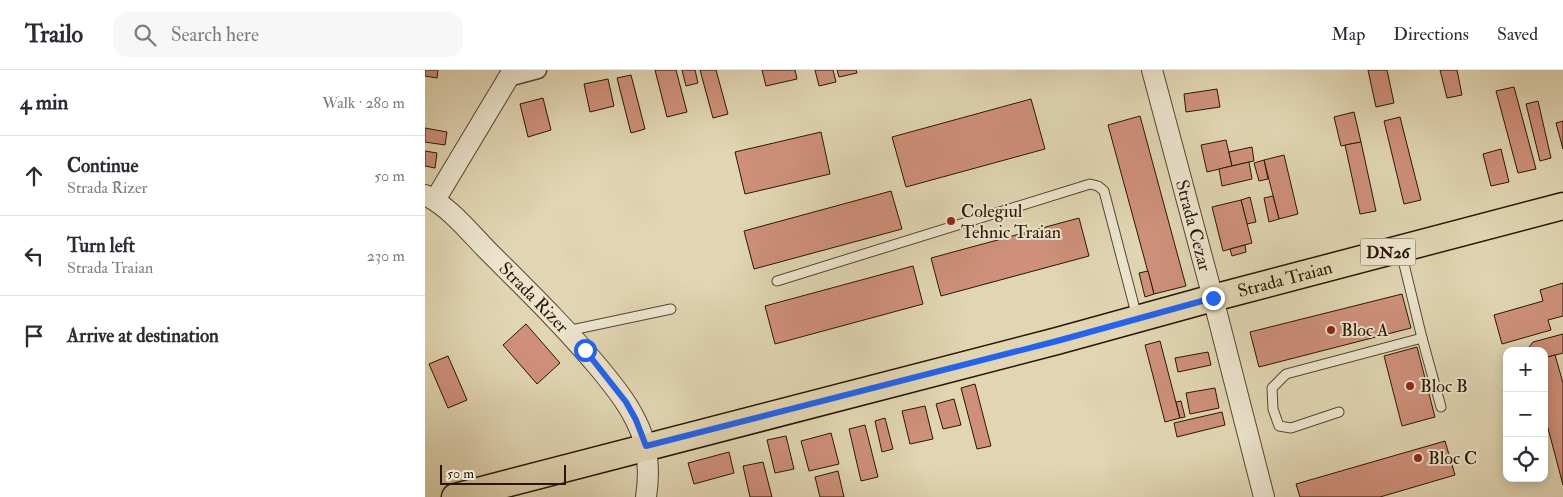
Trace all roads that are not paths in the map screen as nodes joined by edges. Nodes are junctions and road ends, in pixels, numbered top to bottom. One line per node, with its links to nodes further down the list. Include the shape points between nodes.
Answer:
1 (538, 70): 3 (street)
2 (1152, 70): 8 (street, Strada Cezar)
3 (510, 74): 4 (street)
4 (430, 197): 11 (street, Strada Rizer)
5 (1563, 206): 6 (main road, Strada Traian / DN26)
6 (1401, 249): 8 (main road, Strada Traian / DN26); 12 (lane)
7 (777, 281): 10 (lane, via 1090,184 1104,191)
8 (1213, 298): 10 (main road, Strada Traian / DN26); 18 (street, Strada Cezar)
9 (671, 309): 11 (lane)
10 (1138, 320): 15 (main road, Strada Traian / DN26)
11 (567, 331): 15 (street, Strada Rizer, via 626,402)
12 (1422, 338): 13 (lane); 14 (lane, via 1286,374 1272,388 1273,409 1279,426 1291,428)
13 (1441, 407)
14 (1339, 412)
15 (646, 446): 16 (main road, Strada Traian / DN26); 17 (street, Strada Rizer)
16 (455, 497)
17 (646, 497)
18 (1264, 497)

